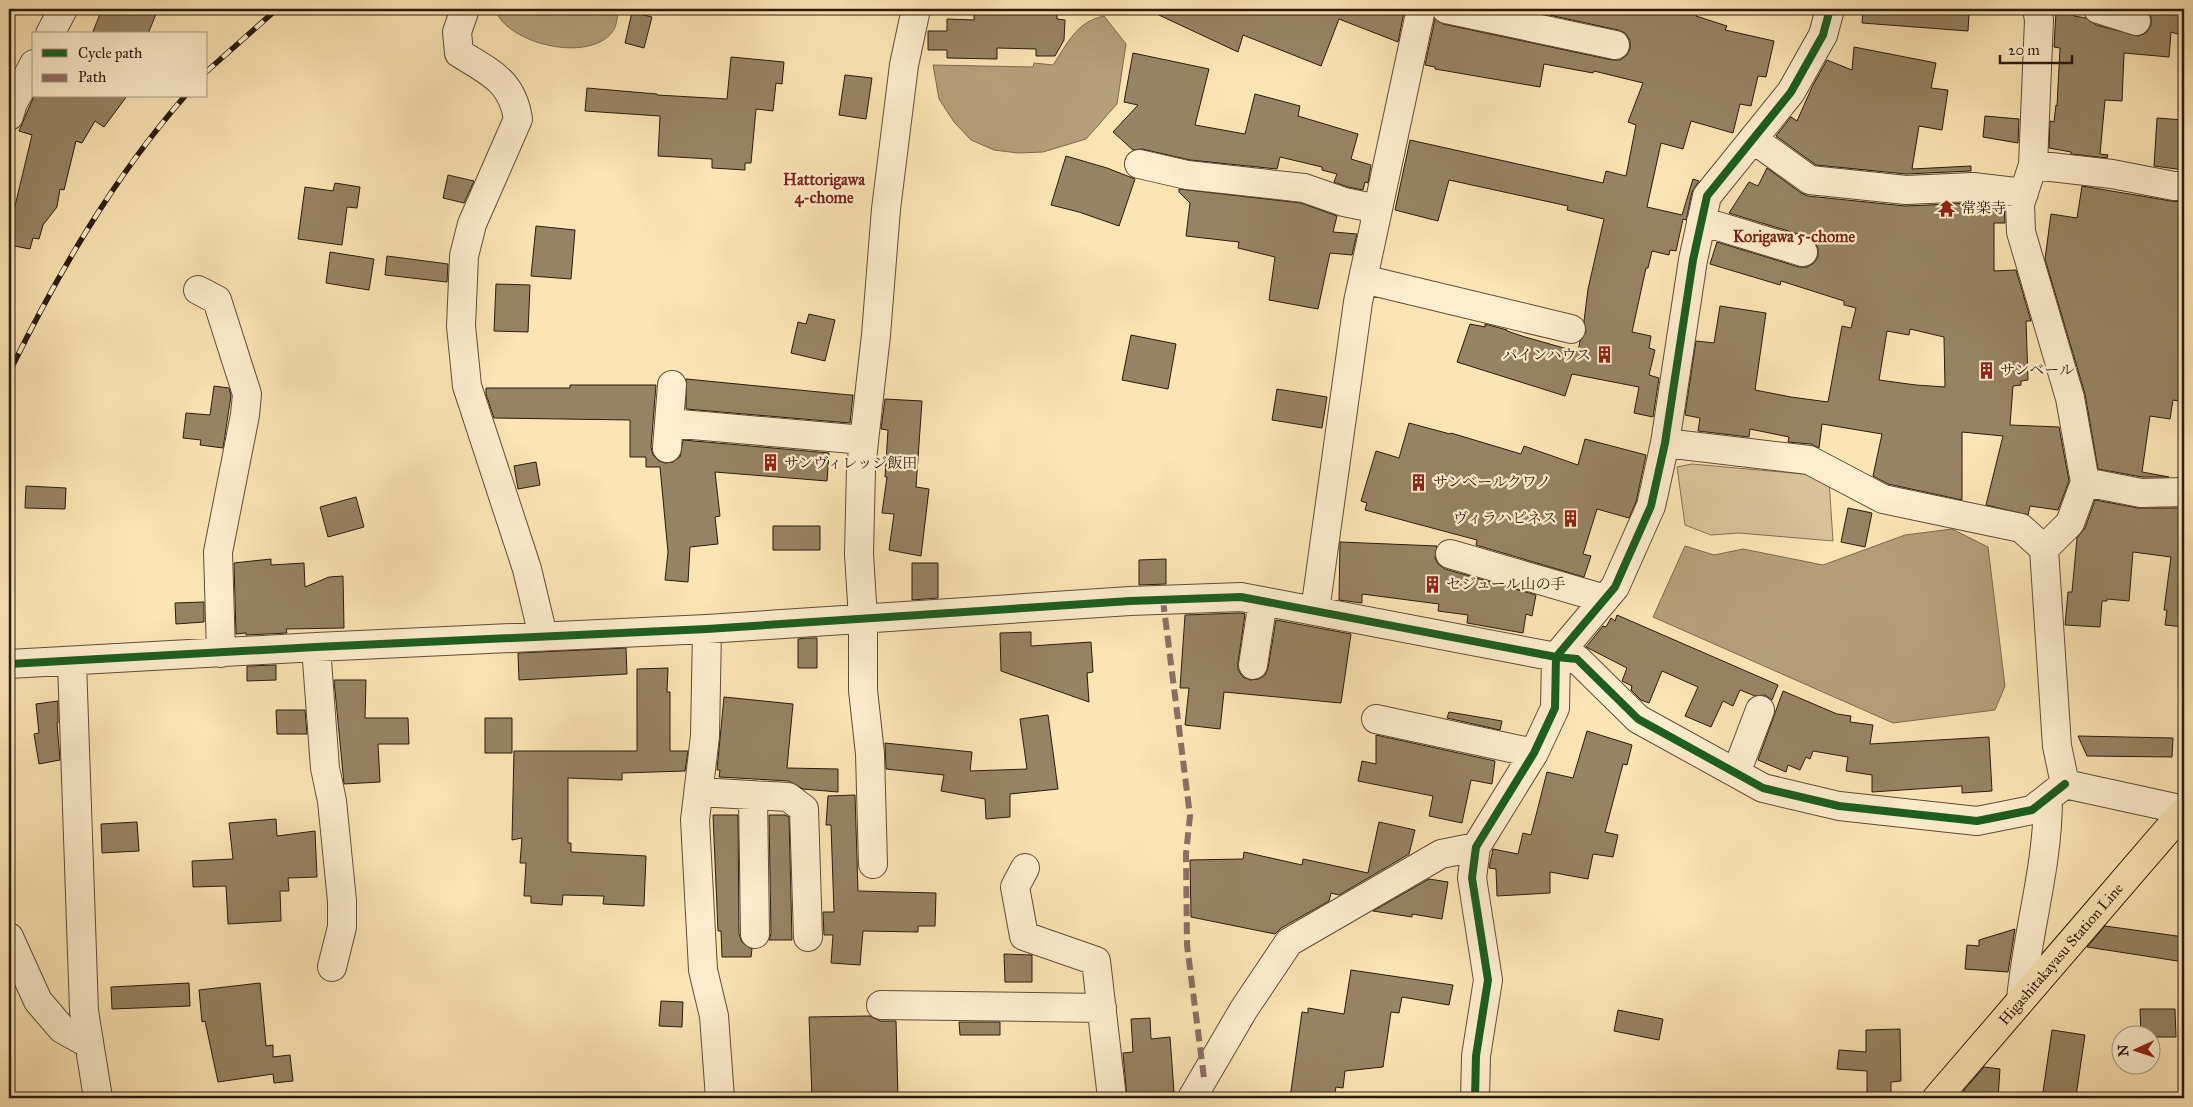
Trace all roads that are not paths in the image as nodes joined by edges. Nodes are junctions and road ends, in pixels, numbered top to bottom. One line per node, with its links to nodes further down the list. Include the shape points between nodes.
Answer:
1 (63, 9): 10 (street)
2 (464, 9): 37 (street, via 457,32 459,53 498,78 515,101 518,119 472,224 464,256 461,326 467,386 528,569)
3 (916, 9): 26 (street, via 904,65 886,208)
4 (1421, 9): 19 (street)
5 (1446, 9): 11 (street)
6 (1830, 9): 14 (street, via 1823,35 1791,92)
7 (2037, 9): 16 (street)
8 (2098, 9): 9 (street)
9 (2136, 21)
10 (51, 32)
11 (1616, 45)
12 (32, 68): 13 (street)
13 (9, 116)
14 (1753, 139): 18 (street, via 1810,180 1906,190 1973,187); 20 (street, via 1707,196)
15 (1139, 164): 19 (street, via 1187,175 1304,188 1344,202)
16 (2033, 165): 17 (street); 18 (street)
17 (2184, 186)
18 (2024, 193): 28 (street, via 2020,204 2021,232 2070,398)
19 (1378, 209): 22 (street)
20 (1701, 221): 21 (street); 27 (street)
21 (1803, 252)
22 (1363, 279): 24 (street); 34 (street)
23 (198, 290): 39 (street, via 217,300 247,394 246,415 218,552)
24 (1571, 329)
25 (672, 385): 26 (street, via 668,436)
26 (864, 440): 35 (street, via 859,554)
27 (1665, 443): 30 (street, via 1809,460 1883,499 2021,528); 32 (street, via 1651,506 1615,587)
28 (2085, 482): 29 (street, via 2142,493); 30 (street, via 2070,523)
29 (2184, 492)
30 (2044, 549): 48 (street, via 2057,746)
31 (1450, 554): 32 (street)
32 (1605, 599): 40 (street)
33 (1263, 601): 34 (street); 35 (street, via 1241,597 1130,601); 43 (street)
34 (1315, 611): 40 (street)
35 (863, 619): 36 (street); 53 (street, via 863,690 870,754)
36 (707, 629): 37 (street); 49 (street, via 705,736)
37 (543, 636): 38 (street)
38 (316, 647): 39 (street); 58 (street, via 325,768 332,801 342,901 342,927)
39 (221, 653): 41 (street)
40 (1556, 657): 46 (street, via 1555,708); 47 (street, via 1577,659 1638,719)
41 (72, 662): 42 (street); 62 (street, via 84,1011)
42 (9, 664)
43 (1253, 665)
44 (1760, 710): 47 (street)
45 (1376, 719): 46 (street)
46 (1534, 753): 52 (street)
47 (1736, 773): 48 (street, via 1763,788 1839,806 1977,821 2032,810)
48 (2056, 791): 51 (street); 59 (street)
49 (699, 792): 50 (street); 64 (street, via 695,820 703,970 714,1016)
50 (753, 795): 55 (street); 57 (street, via 788,797 804,809)
51 (2184, 810): 59 (main road, Higashitakayasu Station Line)
52 (1476, 847): 66 (street, via 1441,854 1289,942 1244,1009); 67 (street, via 1472,878 1488,980 1476,1056)
53 (873, 864)
54 (1025, 868): 61 (street, via 1015,887 1024,936 1096,961)
55 (756, 934)
56 (9, 936): 62 (street, via 38,1001 62,1029)
57 (808, 937)
58 (332, 967)
59 (2021, 1000): 68 (main road, Higashitakayasu Station Line)
60 (881, 1005): 61 (street)
61 (1102, 1008): 65 (street)
62 (89, 1044): 63 (street)
63 (98, 1098)
64 (720, 1098)
65 (1112, 1098)
66 (1192, 1098)
67 (1476, 1098)
68 (1937, 1098)

